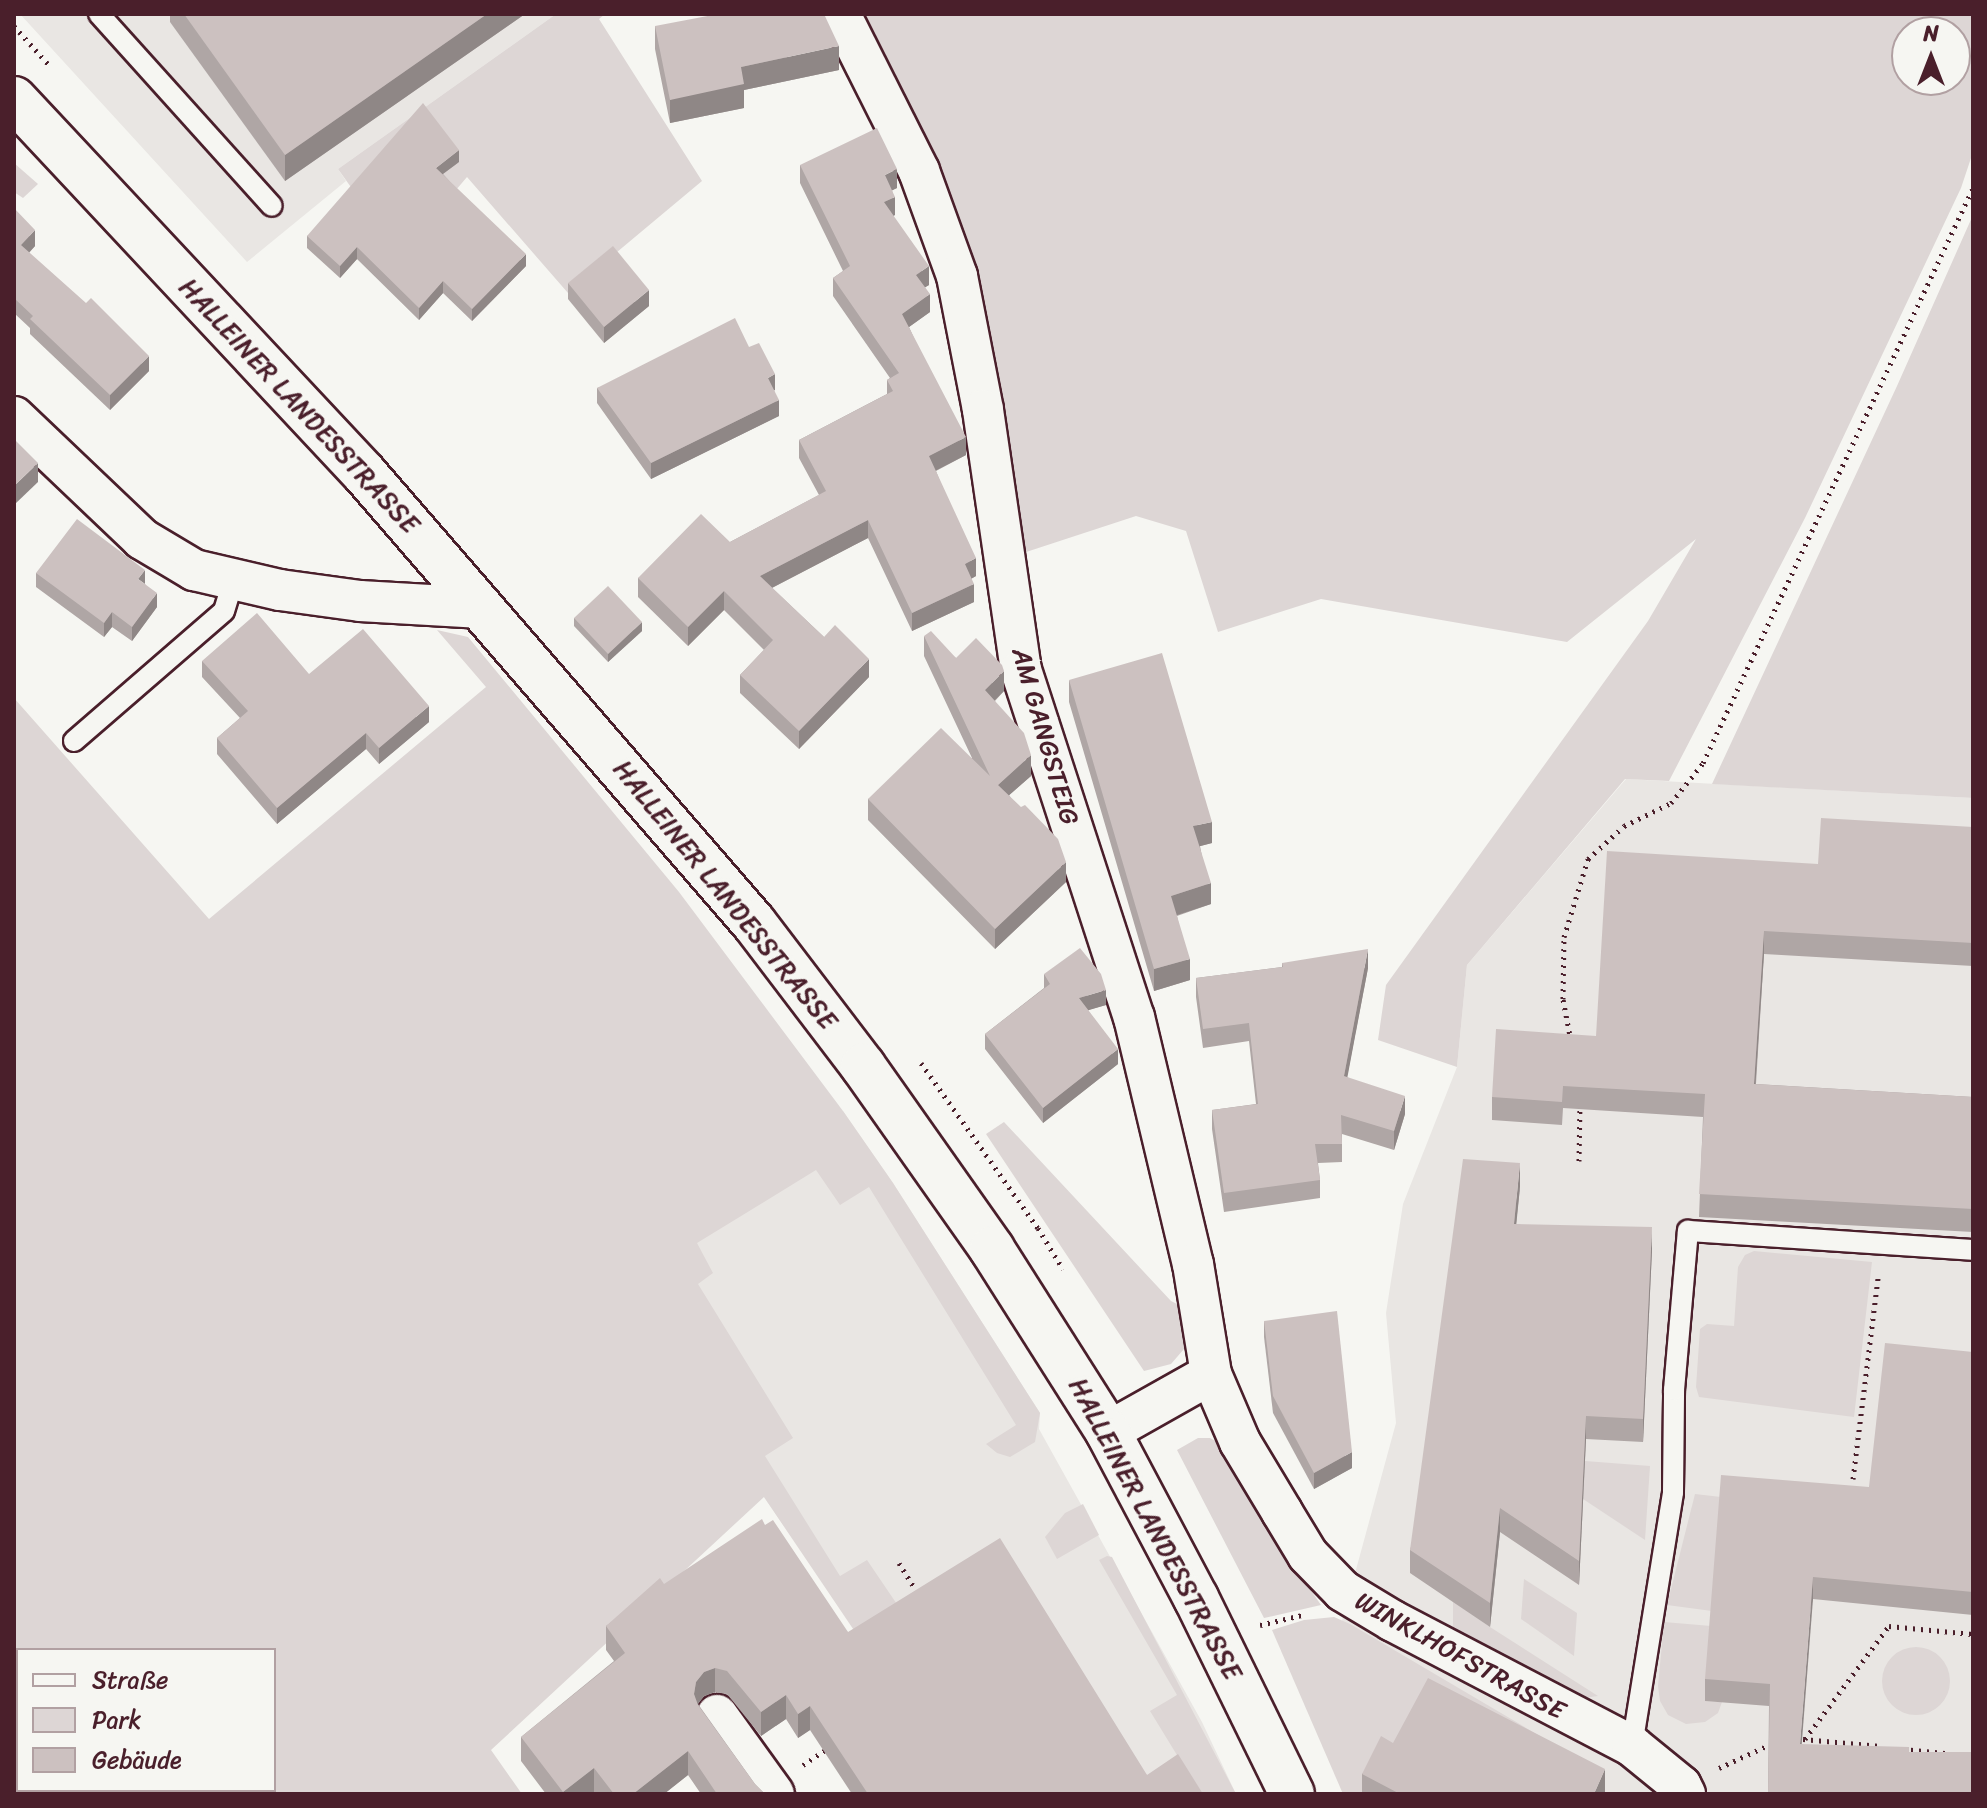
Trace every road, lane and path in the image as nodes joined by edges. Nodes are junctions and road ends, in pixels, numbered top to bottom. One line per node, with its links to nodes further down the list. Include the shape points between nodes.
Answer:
1 (99, 14): 5 (lane)
2 (840, 14): 15 (street, AM GANGSTEIG, via 919,171 957,276 983,410 1021,670 1134,1017 1193,1264)
3 (14, 99): 8 (main road, HALLEINER LANDESSTRASSE, via 364,473)
4 (1973, 188): 10 (path, via 1703,763 1671,803 1624,826 1588,859 1564,937 1563,999)
5 (272, 206)
6 (14, 417): 7 (street, via 142,539 194,570)
7 (234, 579): 8 (street, via 360,601); 9 (lane, via 224,611)
8 (482, 608): 16 (main road, HALLEINER LANDESSTRASSE, via 754,923 863,1066 992,1249)
9 (74, 741)
10 (1573, 1053)
11 (1581, 1094): 12 (path)
12 (1579, 1161)
13 (1882, 1245): 14 (lane); 17 (path); 24 (lane, via 1688,1231 1674,1390 1673,1492)
14 (1973, 1250)
15 (1211, 1374): 16 (street); 24 (street, WINKLHOFSTRASSE, via 1240,1442 1308,1555 1343,1591)
16 (1108, 1432): 28 (main road, HALLEINER LANDESSTRASSE)
17 (1853, 1479)
18 (899, 1563): 19 (path)
19 (920, 1596)
20 (1973, 1634): 22 (path, via 1889,1626)
21 (717, 1715): 27 (street)
22 (1805, 1739): 25 (path); 26 (path, via 1788,1737)
23 (832, 1745): 27 (path)
24 (1632, 1746): 26 (street, WINKLHOFSTRASSE)
25 (1958, 1754)
26 (1683, 1790)
27 (772, 1791)
28 (1292, 1794)

